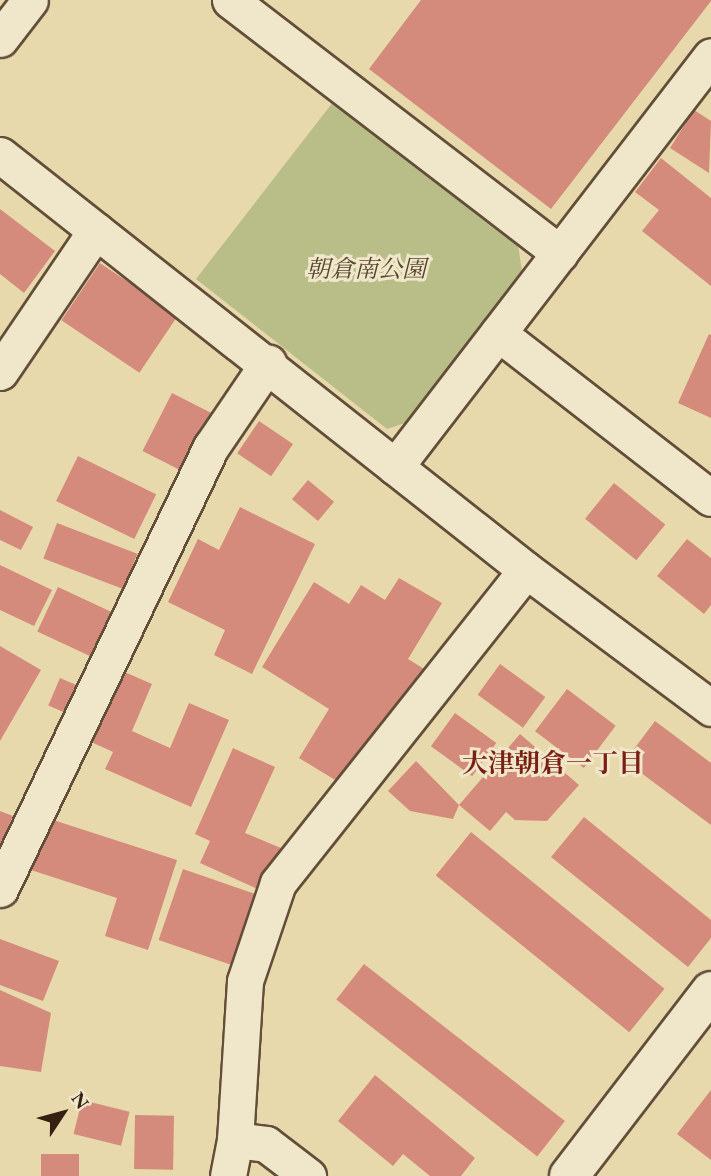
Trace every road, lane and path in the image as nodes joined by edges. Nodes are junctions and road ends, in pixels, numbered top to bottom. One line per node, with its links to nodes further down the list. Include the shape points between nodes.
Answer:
1 (30, 0): 3 (street)
2 (230, 0): 7 (street)
3 (0, 39)
4 (711, 56): 7 (street)
5 (0, 155): 6 (street)
6 (96, 230): 9 (street); 10 (street)
7 (560, 253): 8 (street)
8 (498, 333): 11 (street); 12 (street)
9 (268, 363): 11 (street); 15 (street, via 211,447)
10 (0, 372)
11 (395, 467): 13 (street)
12 (711, 498)
13 (526, 570): 14 (street); 17 (street, via 278,883 245,981)
14 (711, 708)
15 (0, 889)
16 (711, 991): 20 (street)
17 (235, 1140): 18 (street); 19 (street, via 266,1144)
18 (228, 1176)
19 (308, 1176)
20 (569, 1176)

